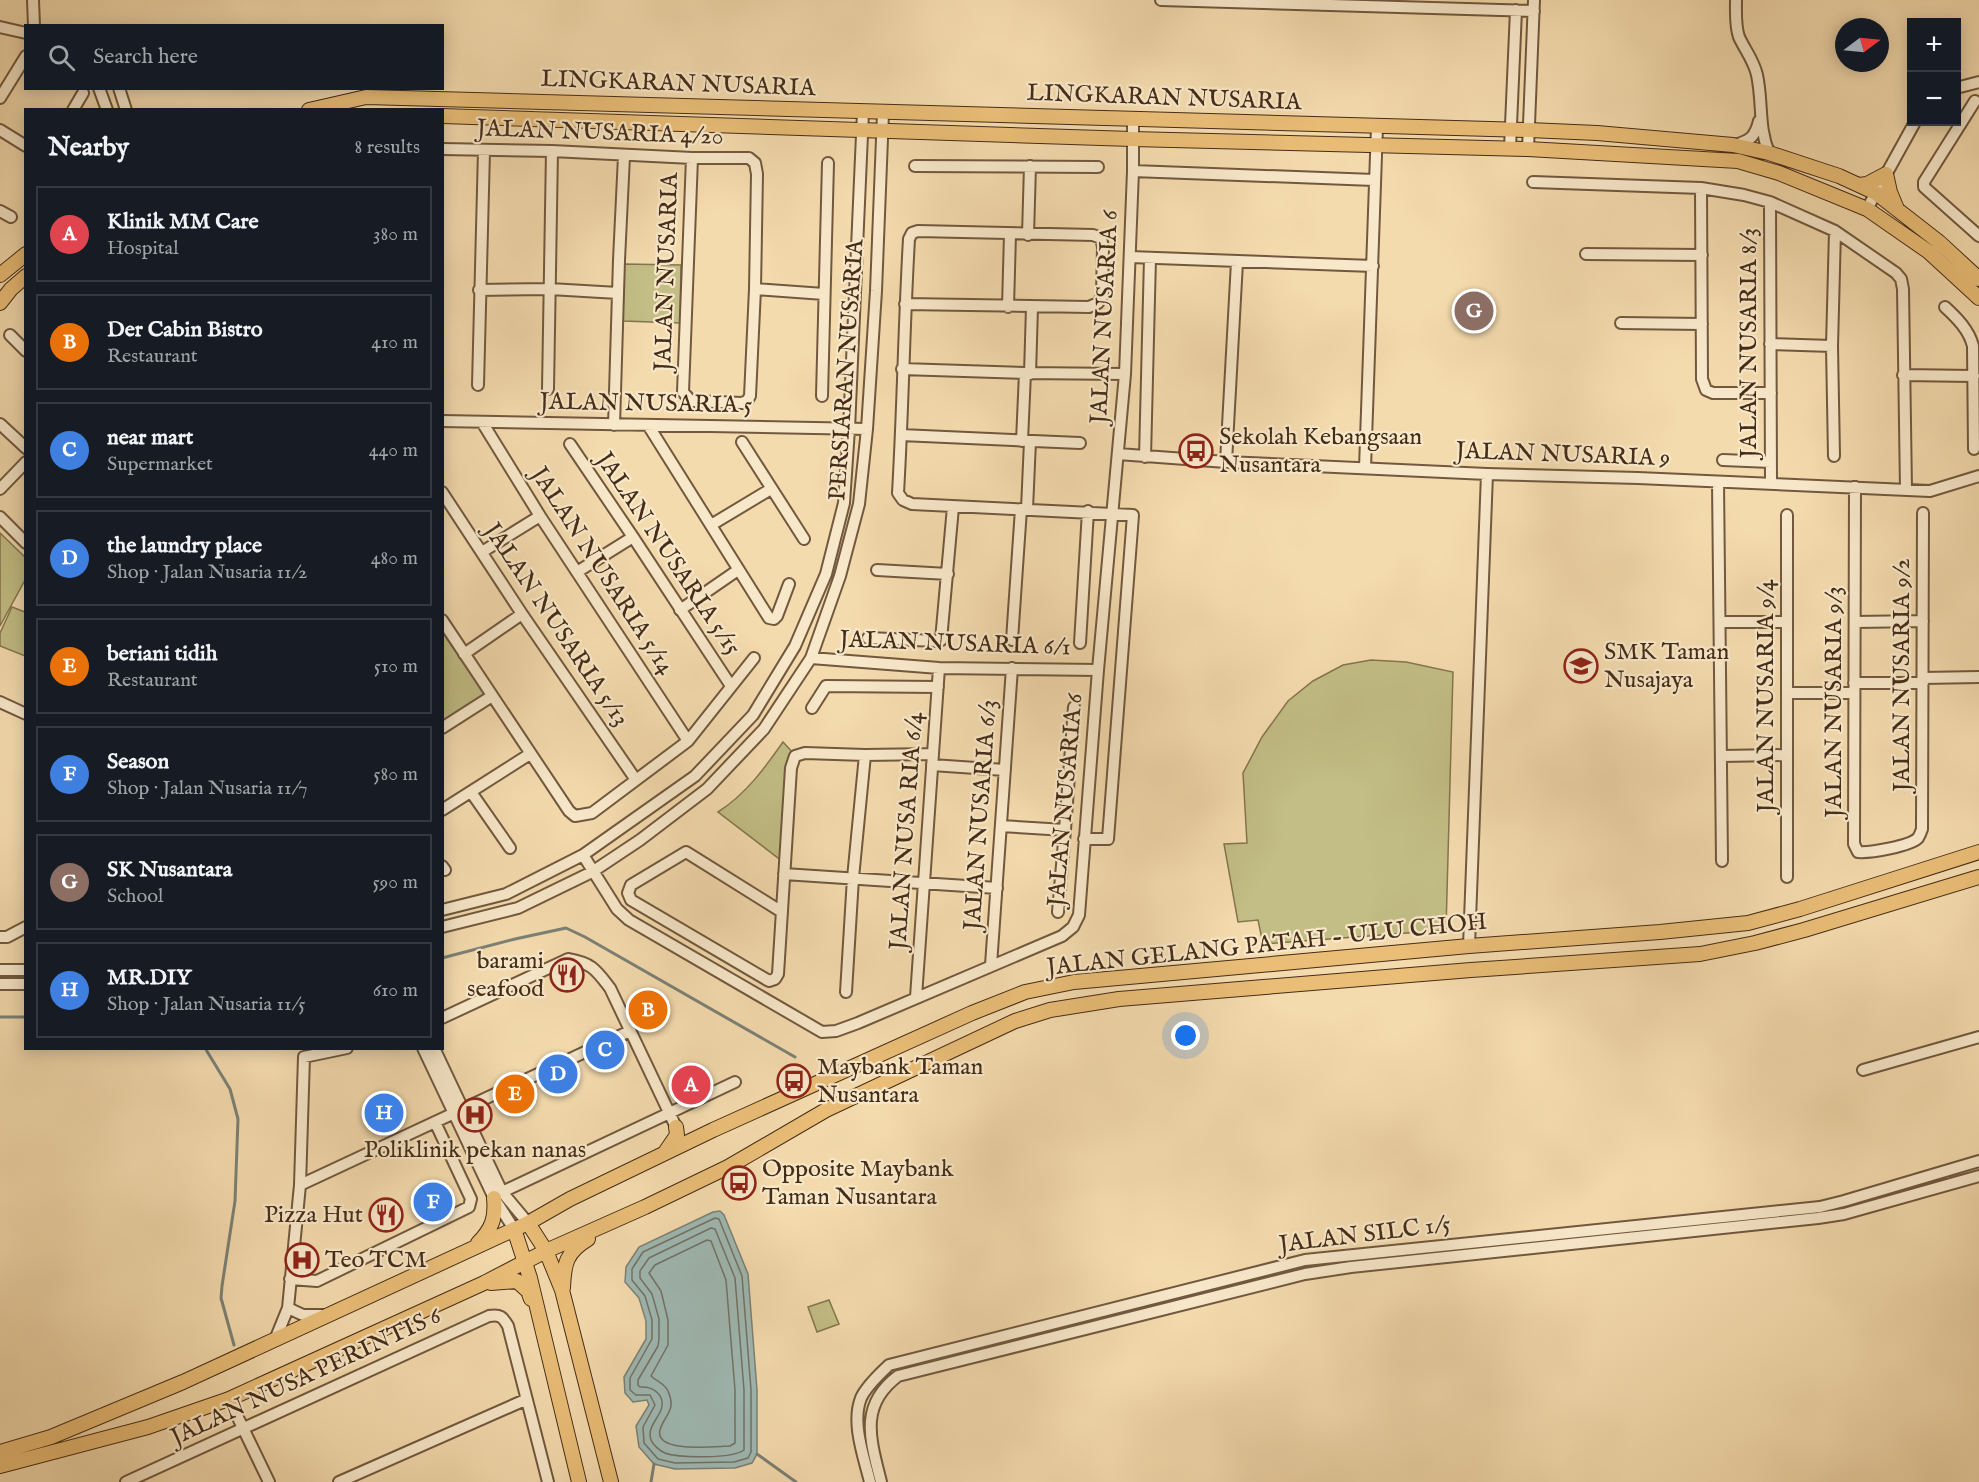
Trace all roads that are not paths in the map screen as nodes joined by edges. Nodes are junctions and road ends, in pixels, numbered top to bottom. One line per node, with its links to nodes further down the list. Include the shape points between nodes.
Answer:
1 (33, 0): 7 (street)
2 (1161, 0): 3 (street)
3 (1174, 0): 6 (street)
4 (1736, 0): 25 (street, via 1738,36 1756,72)
5 (1534, 5): 6 (street); 33 (street)
6 (1516, 10): 32 (street)
7 (34, 24)
8 (0, 27): 9 (street)
9 (24, 33)
10 (24, 59): 16 (street)
11 (1979, 82): 12 (street)
12 (1961, 87)
13 (100, 90): 19 (street)
14 (119, 90): 20 (street)
15 (83, 93): 18 (street)
16 (0, 98)
17 (1975, 101): 63 (street, via 1924,187)
18 (74, 108)
19 (106, 108)
20 (125, 108)
21 (318, 108): 22 (main road, LINGKARAN NUSARIA, via 366,97)
22 (863, 112): 23 (main road, LINGKARAN NUSARIA); 29 (street, PERSIARAN NUSARIA)
23 (883, 113): 26 (main road, LINGKARAN NUSARIA); 31 (street, PERSIARAN NUSARIA)
24 (444, 116): 29 (main road, LINGKARAN NUSARIA)
25 (1760, 118): 36 (street, via 1751,139); 43 (street)
26 (1133, 120): 28 (main road, LINGKARAN NUSARIA); 34 (street, JALAN NUSARIA 6)
27 (1913, 126): 51 (street)
28 (1377, 127): 32 (main road, LINGKARAN NUSARIA); 37 (street)
29 (863, 129): 31 (main road, LINGKARAN NUSARIA); 107 (street, PERSIARAN NUSARIA)
30 (0, 130): 35 (street)
31 (883, 130): 34 (main road, LINGKARAN NUSARIA); 108 (street, PERSIARAN NUSARIA)
32 (1511, 130): 33 (main road, LINGKARAN NUSARIA); 38 (street)
33 (1529, 130): 36 (main road, LINGKARAN NUSARIA); 40 (street)
34 (1132, 139): 37 (main road, LINGKARAN NUSARIA); 50 (street, JALAN NUSARIA 6)
35 (24, 145)
36 (1733, 145): 43 (main road, LINGKARAN NUSARIA)
37 (1376, 146): 38 (main road, LINGKARAN NUSARIA); 52 (street)
38 (1510, 148): 40 (main road, LINGKARAN NUSARIA)
39 (444, 149): 41 (street, JALAN NUSARIA 4/20)
40 (1528, 149): 58 (main road, LINGKARAN NUSARIA, via 1738,161 1779,173)
41 (484, 151): 42 (street, JALAN NUSARIA 4/20); 77 (street)
42 (552, 151): 44 (street, JALAN NUSARIA 4/20); 76 (street)
43 (1769, 153): 54 (main road, LINGKARAN NUSARIA)
44 (624, 156): 45 (street, JALAN NUSARIA 4/20); 79 (street)
45 (692, 158): 78 (street, JALAN NUSARIA 4/20, via 749,158 755,163); 78 (street, JALAN NUSARIA, via 683,392 691,400 742,403 750,396)
46 (828, 163): 80 (street)
47 (915, 166): 48 (street)
48 (1030, 166): 49 (street); 65 (street)
49 (1098, 167)
50 (1133, 171): 52 (street); 69 (street, JALAN NUSARIA 6)
51 (1886, 174): 54 (main road); 56 (street); 59 (main road)
52 (1374, 180): 72 (street)
53 (1533, 182): 55 (street)
54 (1859, 185): 56 (main road, LINGKARAN NUSARIA)
55 (1701, 188): 57 (street); 67 (street)
56 (1876, 193): 58 (street); 59 (main road, LINGKARAN NUSARIA)
57 (1770, 202): 62 (street); 90 (street, JALAN NUSARIA 8/3)
58 (1867, 209): 81 (main road, LINGKARAN NUSARIA, via 1929,252)
59 (1898, 210): 75 (main road, LINGKARAN NUSARIA)
60 (0, 211): 61 (street)
61 (11, 217)
62 (1835, 231): 91 (street); 96 (street, via 1901,279)
63 (1977, 231)
64 (1010, 234): 65 (street); 83 (street, via 912,233); 84 (street)
65 (1028, 235): 85 (street, via 1093,235 1101,238 1103,247 1102,296 1098,303 1089,307)
66 (1586, 254): 67 (street)
67 (1702, 255): 88 (street)
68 (24, 256): 73 (main road)
69 (1130, 256): 70 (street); 95 (street, JALAN NUSARIA 6)
70 (1150, 258): 71 (street); 118 (street)
71 (1237, 262): 72 (street); 120 (street)
72 (1373, 266): 123 (street)
73 (0, 274)
74 (24, 278): 82 (main road)
75 (1979, 279)
76 (550, 289): 77 (street); 79 (street); 99 (street)
77 (479, 290): 98 (street)
78 (755, 290): 80 (street)
79 (618, 293): 105 (street)
80 (824, 294): 101 (street)
81 (1979, 298)
82 (0, 303)
83 (905, 304): 84 (street); 93 (street)
84 (1008, 307): 85 (street)
85 (1032, 307): 94 (street)
86 (1945, 307): 97 (street, via 1958,318 1972,341)
87 (1621, 323): 88 (street)
88 (1702, 324): 100 (street, via 1702,379 1706,390)
89 (10, 335): 92 (street)
90 (1770, 344): 91 (street); 100 (street, JALAN NUSARIA 8/3)
91 (1832, 346): 117 (street)
92 (24, 349)
93 (902, 369): 94 (street); 109 (street)
94 (1028, 374): 95 (street); 111 (street)
95 (1125, 374): 116 (street, JALAN NUSARIA 6)
96 (1903, 375): 97 (street); 131 (street)
97 (1974, 376): 115 (street)
98 (478, 385)
99 (548, 389)
100 (1770, 393): 121 (street, JALAN NUSARIA 8/3)
101 (822, 396)
102 (444, 421): 103 (street, JALAN NUSARIA 5)
103 (482, 422): 105 (street, JALAN NUSARIA 5); 139 (street, JALAN NUSARIA 5/14)
104 (0, 424): 114 (street)
105 (614, 424): 106 (street, JALAN NUSARIA 5)
106 (648, 425): 107 (street, JALAN NUSARIA 5); 141 (street)
107 (849, 429): 108 (street); 195 (street, PERSIARAN NUSARIA, via 844,502 826,574 795,646 753,715 695,776)
108 (867, 429): 163 (street, PERSIARAN NUSARIA, via 859,504 840,576)
109 (901, 435): 111 (street); 133 (street, via 898,494 912,504)
110 (742, 441): 130 (street)
111 (1026, 441): 112 (street); 134 (street)
112 (1080, 443)
113 (570, 444): 142 (street, JALAN NUSARIA 5/15)
114 (24, 446)
115 (1974, 449)
116 (1118, 454): 118 (street, JALAN NUSARIA 9); 137 (street, JALAN NUSARIA 6)
117 (1834, 456)
118 (1145, 457): 120 (street, JALAN NUSARIA 9)
119 (1723, 460): 121 (street)
120 (1226, 462): 123 (street, JALAN NUSARIA 9)
121 (1771, 462): 127 (street, JALAN NUSARIA 8/3)
122 (24, 464): 129 (street)
123 (1365, 468): 124 (street, JALAN NUSARIA 9)
124 (1487, 474): 126 (street, JALAN NUSARIA 9); 210 (street)
125 (1979, 476): 131 (street, via 1930,491)
126 (1718, 482): 127 (street); 154 (street)
127 (1771, 483): 128 (street)
128 (1855, 487): 131 (street); 156 (street, JALAN NUSARIA 9/3)
129 (0, 489)
130 (771, 489): 141 (street); 143 (street)
131 (1906, 490)
132 (444, 495): 145 (street, JALAN NUSARIA 5/13)
133 (953, 507): 134 (street); 149 (street)
134 (1024, 509): 135 (street); 159 (street)
135 (1088, 511): 137 (street); 160 (street)
136 (1923, 513): 153 (street, JALAN NUSARIA 9/2)
137 (1113, 514): 166 (street, JALAN NUSARIA 6); 192 (street, via 1133,515 1108,839)
138 (1787, 515): 155 (street, JALAN NUSARIA 9/4)
139 (540, 516): 145 (street); 148 (street, JALAN NUSARIA 5/14)
140 (0, 518): 144 (street)
141 (711, 525): 146 (street)
142 (633, 537): 148 (street); 151 (street, JALAN NUSARIA 5/15)
143 (804, 539)
144 (24, 541)
145 (482, 552): 152 (street, JALAN NUSARIA 5/13)
146 (738, 570): 150 (street, via 769,618 777,616); 151 (street)
147 (877, 570): 149 (street)
148 (577, 572): 179 (street, JALAN NUSARIA 5/14)
149 (948, 574): 158 (street, via 941,640)
150 (789, 584)
151 (680, 610): 169 (street, JALAN NUSARIA 5/15)
152 (522, 614): 161 (street); 186 (street, JALAN NUSARIA 5/13)
153 (1923, 621): 156 (street); 168 (street, JALAN NUSARIA 9/2)
154 (1720, 622): 155 (street); 183 (street)
155 (1787, 622): 172 (street, JALAN NUSARIA 9/4)
156 (1855, 622): 171 (street, JALAN NUSARIA 9/3)
157 (444, 623): 161 (street)
158 (868, 638)
159 (1012, 640)
160 (1080, 643)
161 (464, 654): 173 (street)
162 (754, 658): 169 (street)
163 (811, 658): 164 (street, JALAN NUSARIA 6/1); 197 (street, PERSIARAN NUSARIA, via 764,729 707,789)
164 (939, 668): 165 (street, JALAN NUSARIA 6/1); 170 (street, JALAN NUSA RIA 6/4)
165 (1012, 668): 166 (street, JALAN NUSARIA 6/1); 185 (street, JALAN NUSARIA 6/3)
166 (1098, 670): 192 (street, JALAN NUSARIA 6)
167 (1979, 677): 168 (street)
168 (1923, 680): 171 (street); 191 (street, JALAN NUSARIA 9/2, via 1923,829)
169 (731, 686): 179 (street)
170 (938, 687): 176 (street, via 826,686); 184 (street, JALAN NUSA RIA 6/4)
171 (1854, 688): 172 (street); 191 (street, JALAN NUSARIA 9/3, via 1854,844 1858,852 1868,853)
172 (1787, 693): 182 (street, JALAN NUSARIA 9/4)
173 (492, 696): 178 (street); 180 (street)
174 (0, 702): 177 (street)
175 (1074, 707): 190 (street)
176 (812, 708)
177 (24, 713)
178 (444, 727)
179 (687, 741): 186 (street)
180 (530, 754): 186 (street, via 576,816 592,813); 187 (street)
181 (865, 755): 184 (street); 198 (street, via 795,756); 201 (street)
182 (1787, 755): 183 (street); 199 (street, JALAN NUSARIA 9/4)
183 (1721, 756): 196 (street)
184 (933, 760): 185 (street); 202 (street, JALAN NUSA RIA 6/4)
185 (1005, 770): 189 (street, JALAN NUSARIA 6/3)
186 (636, 780)
187 (471, 792): 188 (street); 193 (street)
188 (444, 809)
189 (1001, 826): 190 (street); 203 (street, JALAN NUSARIA 6/3)
190 (1065, 830): 206 (street)
191 (1919, 837)
192 (1084, 838): 211 (street, JALAN NUSARIA 6, via 1078,915 1073,927 1062,936)
193 (510, 848)
194 (1979, 852): 210 (main road, JALAN GELANG PATAH - ULU CHOH, via 1748,923)
195 (583, 855): 197 (street); 204 (street, PERSIARAN NUSARIA, via 506,894)
196 (1722, 861)
197 (592, 872): 207 (street, PERSIARAN NUSARIA, via 518,908); 217 (street, JALAN NUSARIA 6, via 629,920 822,1032 836,1031)
198 (784, 874): 201 (street); 205 (street)
199 (1787, 877)
200 (1979, 877): 236 (main road, JALAN GELANG PATAH - ULU CHOH, via 1755,943 1700,954 1130,998 1050,1010 1015,1021 826,1110 729,1167)
201 (853, 878): 202 (street); 216 (street)
202 (924, 882): 203 (street); 217 (street, JALAN NUSA RIA 6/4)
203 (997, 888): 211 (street, JALAN NUSARIA 6/3)
204 (444, 910)
205 (782, 912): 205 (street, via 686,852 631,885 628,893 631,900 769,981 778,974)
206 (1058, 912)
207 (444, 926)
208 (24, 928): 209 (street)
209 (0, 937)
210 (1468, 946): 230 (main road, JALAN GELANG PATAH - ULU CHOH, via 1074,982 1025,992)
211 (991, 965): 217 (street, JALAN NUSARIA 6)
212 (0, 970): 213 (street)
213 (24, 970)
214 (0, 984): 215 (street)
215 (24, 984)
216 (846, 992)
217 (916, 997)
218 (444, 1017): 219 (street, via 568,959 584,962 597,971 610,988)
219 (630, 1031): 226 (street); 227 (street)
220 (1979, 1037): 224 (street)
221 (337, 1050): 234 (street, via 304,1057)
222 (424, 1050): 226 (street)
223 (435, 1050): 226 (street)
224 (1863, 1070)
225 (735, 1082): 227 (street)
226 (459, 1111): 228 (street); 235 (street)
227 (669, 1113): 229 (street); 235 (street)
228 (435, 1122): 234 (street); 242 (street, via 471,1199 469,1208 317,1281)
229 (676, 1127): 230 (main road, via 688,1136); 231 (main road, via 677,1136 667,1150)
230 (713, 1130): 231 (main road, JALAN GELANG PATAH - ULU CHOH)
231 (651, 1160): 237 (main road, JALAN GELANG PATAH - ULU CHOH)
232 (1979, 1161): 262 (street, JALAN SILC 1/5, via 1820,1207 1305,1260 889,1365 861,1398 857,1420)
233 (1979, 1176): 263 (street, JALAN SILC 1/5, via 1818,1218 1305,1274 898,1376 878,1399 871,1417 870,1436)
234 (300, 1185): 242 (street)
235 (498, 1195): 237 (street); 238 (street); 239 (main road, via 490,1231)
236 (645, 1207): 240 (main road, JALAN GELANG PATAH - ULU CHOH); 244 (main road, via 580,1244 564,1267)
237 (528, 1222): 238 (main road, JALAN GELANG PATAH - ULU CHOH); 240 (main road)
238 (514, 1229): 239 (main road, JALAN GELANG PATAH - ULU CHOH); 241 (main road)
239 (473, 1249): 246 (main road, JALAN GELANG PATAH - ULU CHOH)
240 (546, 1251): 241 (main road, JALAN GELANG PATAH - ULU CHOH); 244 (main road)
241 (525, 1261): 243 (main road, JALAN GELANG PATAH - ULU CHOH); 247 (main road)
242 (290, 1279): 245 (street)
243 (484, 1283): 247 (main road, via 517,1281 528,1291); 249 (main road, JALAN GELANG PATAH - ULU CHOH)
244 (562, 1290): 253 (main road)
245 (288, 1308): 246 (street, via 303,1315); 248 (street)
246 (332, 1315): 248 (main road, JALAN GELANG PATAH - ULU CHOH)
247 (540, 1326): 259 (main road)
248 (275, 1340): 252 (main road, JALAN GELANG PATAH - ULU CHOH, via 51,1437)
249 (229, 1399): 251 (street); 254 (main road, JALAN GELANG PATAH - ULU CHOH, via 148,1427)
250 (525, 1400): 251 (street, JALAN NUSA PERINTIS 6, via 508,1326 497,1314); 257 (street); 258 (street)
251 (243, 1430): 255 (street, JALAN NUSA PERINTIS 6); 256 (street)
252 (0, 1452)
253 (604, 1457): 260 (main road); 261 (main road)
254 (0, 1466)
255 (126, 1482)
256 (268, 1482)
257 (339, 1482)
258 (548, 1482)
259 (579, 1482)
260 (611, 1482)
261 (620, 1482)
262 (870, 1482)
263 (881, 1482)

